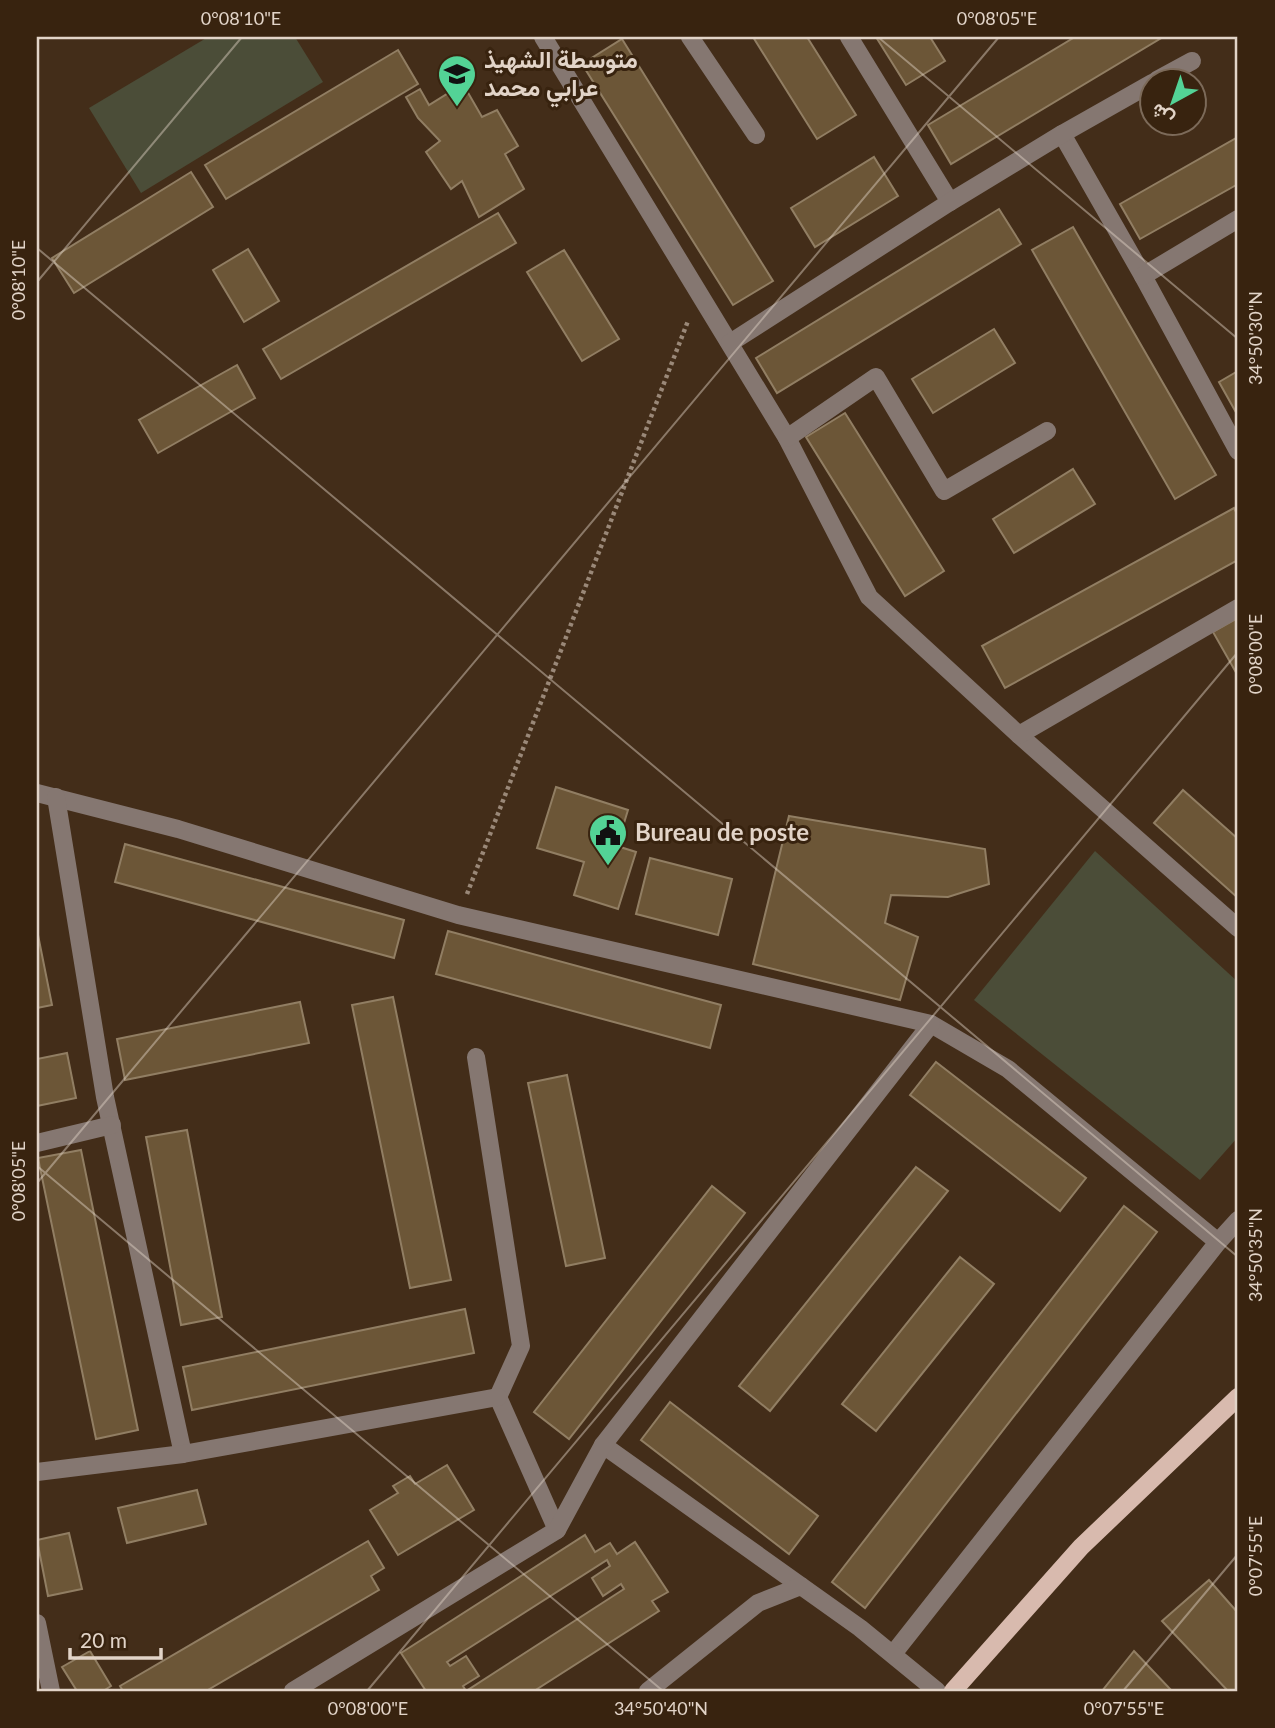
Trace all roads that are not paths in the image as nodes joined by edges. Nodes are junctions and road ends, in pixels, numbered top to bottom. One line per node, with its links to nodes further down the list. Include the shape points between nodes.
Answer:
1 (543, 37): 12 (street)
2 (690, 37): 8 (street)
3 (849, 37): 9 (street)
4 (1192, 61): 5 (street)
5 (1183, 66)
6 (1138, 92): 7 (street)
7 (1062, 134): 9 (street); 11 (street)
8 (756, 135)
9 (950, 202): 12 (street)
10 (1238, 219): 11 (street)
11 (1143, 276): 15 (street)
12 (730, 343): 14 (street)
13 (1047, 431): 14 (street, via 944,491 876,377)
14 (787, 438): 17 (street, via 869,597)
15 (1238, 451)
16 (1238, 608): 17 (street)
17 (1019, 735): 20 (street)
18 (37, 793): 19 (street)
19 (56, 797): 21 (street, via 178,829 458,915); 23 (street)
20 (1238, 928)
21 (930, 1024): 26 (street, via 1008,1069); 29 (street)
22 (476, 1057): 27 (street, via 521,1346)
23 (112, 1125): 24 (street); 30 (street)
24 (37, 1143)
25 (1238, 1220): 26 (street)
26 (1218, 1241): 35 (street)
27 (498, 1397): 30 (street); 32 (street)
28 (1238, 1397): 40 (main road, via 1082,1547)
29 (603, 1445): 32 (street); 33 (street)
30 (183, 1454): 31 (street)
31 (37, 1472)
32 (557, 1530): 37 (street)
33 (802, 1586): 35 (street); 38 (street, via 758,1603)
34 (37, 1623): 36 (street)
35 (893, 1654): 39 (street)
36 (51, 1691)
37 (293, 1691)
38 (648, 1691)
39 (937, 1691)
40 (953, 1691)

